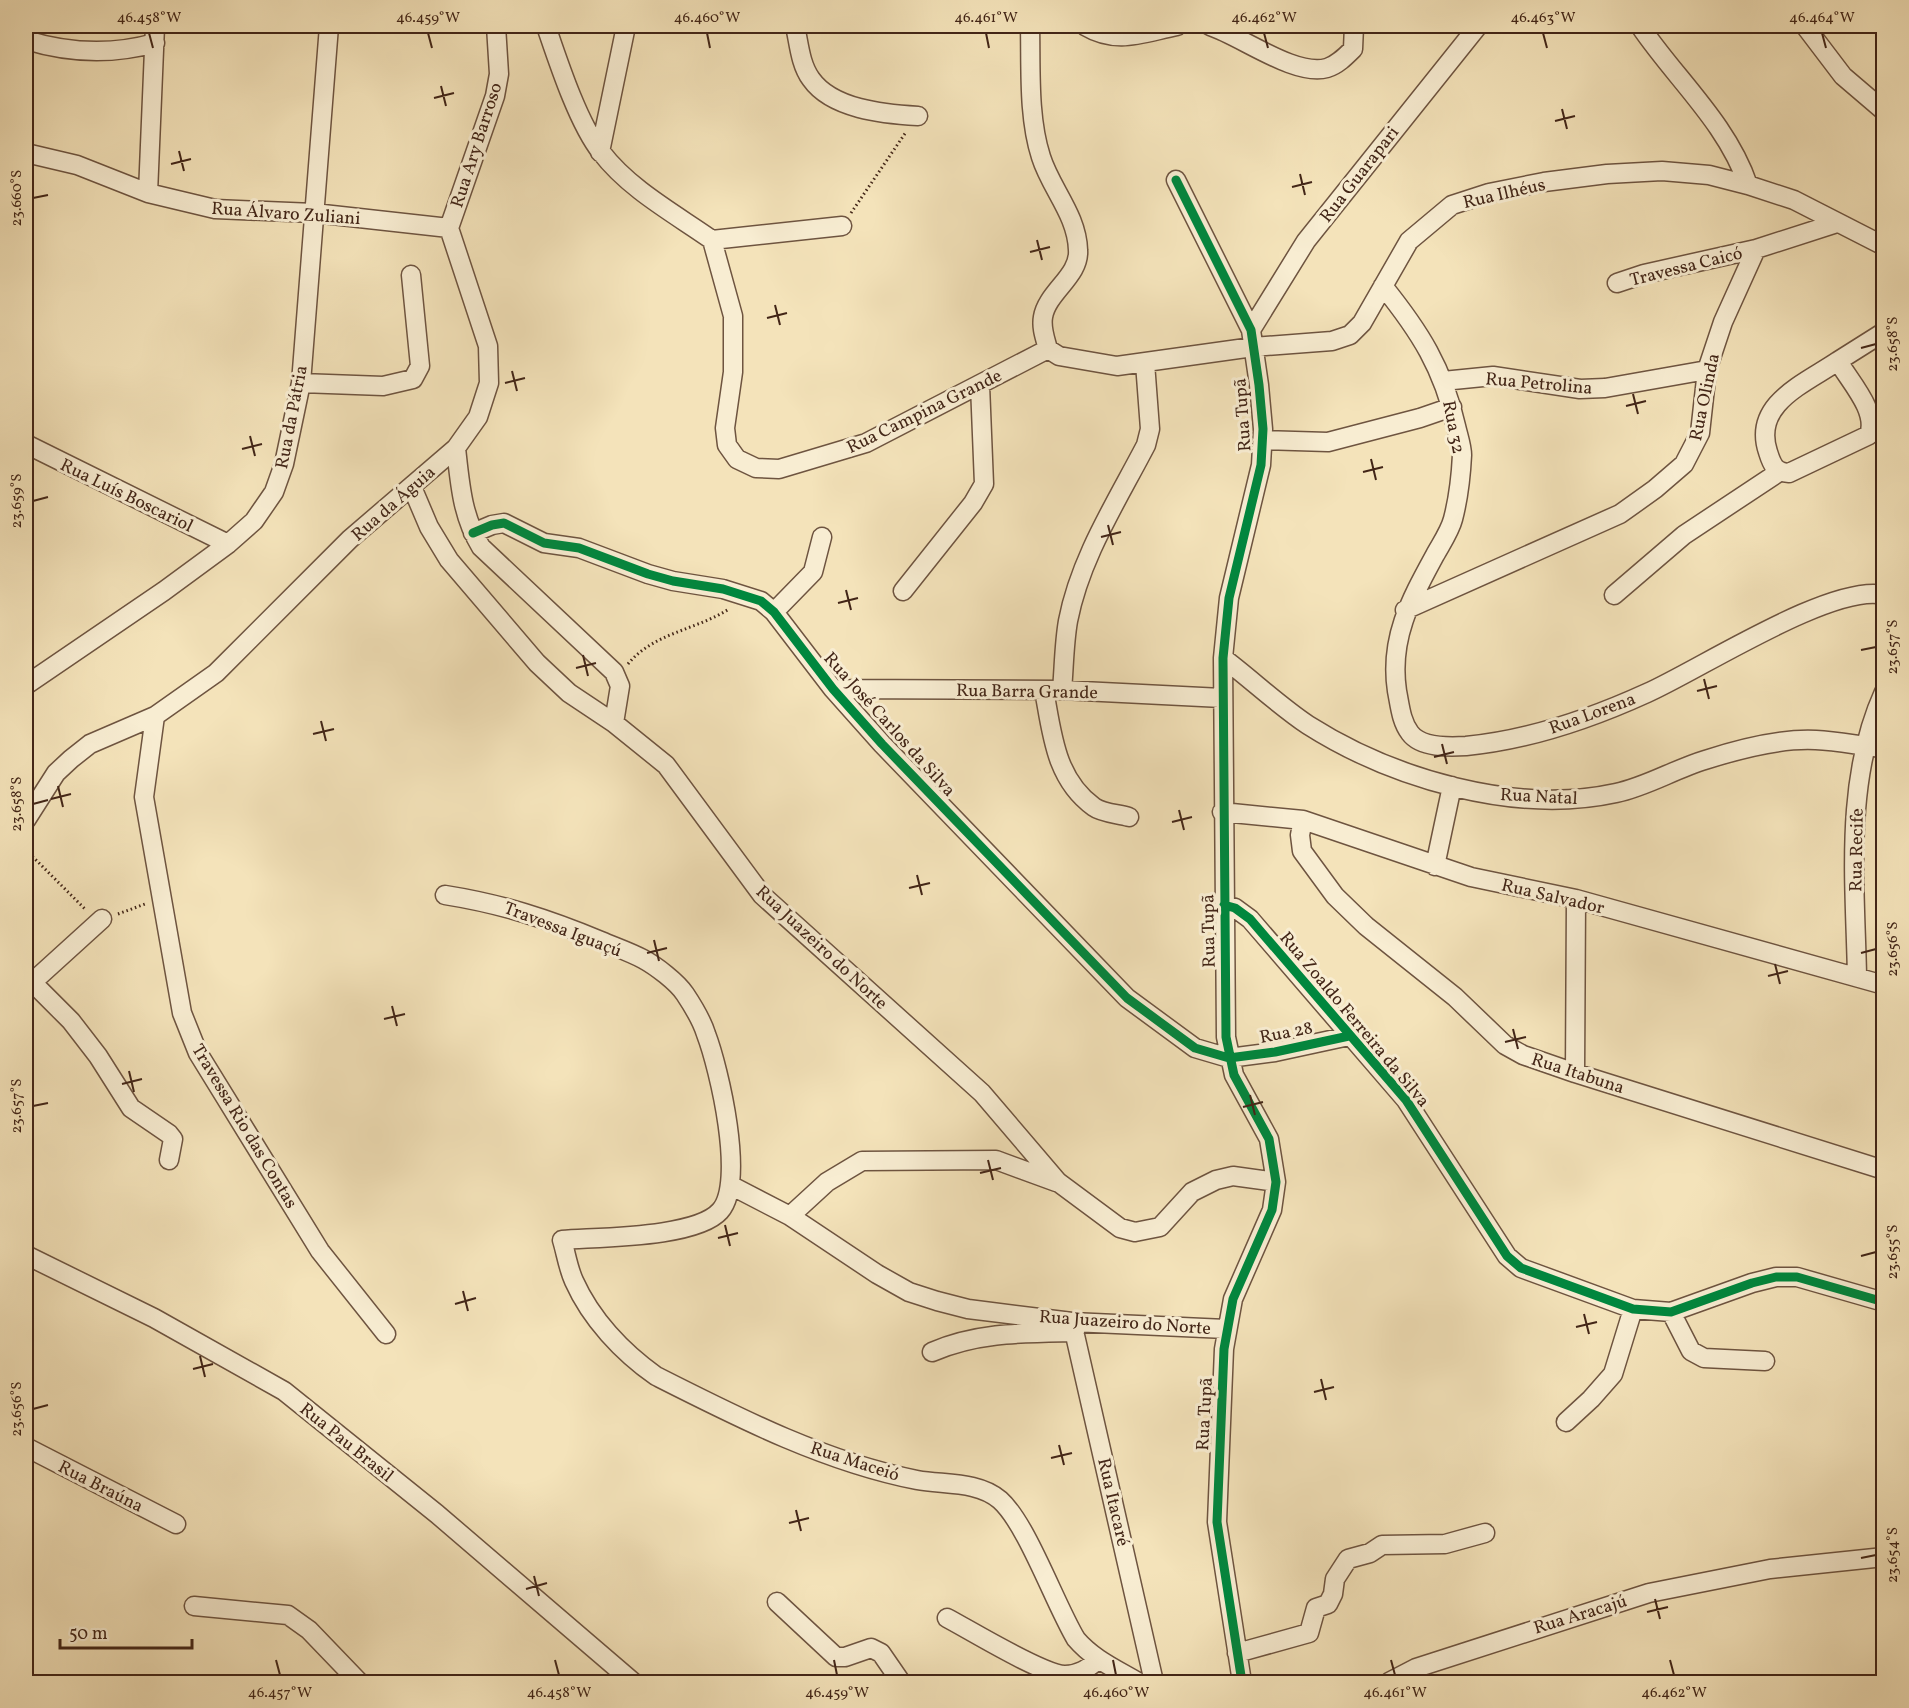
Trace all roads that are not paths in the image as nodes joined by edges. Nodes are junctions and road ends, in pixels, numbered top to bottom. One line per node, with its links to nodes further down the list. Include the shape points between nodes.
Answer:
1 (329, 26): 23 (street, Rua da Pátria)
2 (496, 26): 26 (street, Rua Ary Barroso, via 499,74 495,96)
3 (546, 26): 18 (street, via 577,107)
4 (626, 26): 18 (street)
5 (795, 26): 17 (street, via 810,78 824,94 865,108)
6 (1030, 26): 35 (street, via 1040,155 1073,224 1079,255 1043,315)
7 (1085, 26): 8 (street, via 1112,38)
8 (1177, 26)
9 (1210, 26): 10 (street, via 1292,64 1317,70 1338,63 1353,49)
10 (1354, 26)
11 (1478, 26): 34 (street, Rua Guarapari, via 1306,241)
12 (1640, 26): 21 (street, via 1719,130)
13 (1805, 26): 16 (street, via 1843,76)
14 (155, 34): 15 (street, via 127,51 98,53); 22 (street)
15 (26, 40)
16 (1884, 111)
17 (918, 116)
18 (600, 152): 27 (street, via 634,185)
19 (26, 153): 22 (street, Rua Álvaro Zuliani, via 77,165)
20 (1176, 180): 34 (street, Rua Tupã)
21 (1748, 185): 24 (street, Rua Ilhéus, via 1794,200); 32 (street, Rua Ilhéus, via 1708,175 1662,171 1565,179 1490,193 1452,205 1427,224 1409,241)
22 (148, 193): 23 (street, Rua Álvaro Zuliani, via 215,209)
23 (314, 213): 26 (street, Rua Álvaro Zuliani); 40 (street, Rua da Pátria)
24 (1837, 223): 28 (street, Rua Ilhéus); 29 (street)
25 (842, 226): 27 (street)
26 (448, 228): 45 (street, Rua da Águia, via 488,345 489,382 478,417)
27 (712, 240): 41 (street, Rua Campina Grande, via 733,316 733,372 724,428 727,445 737,459 756,468 779,469 809,461 866,443)
28 (1884, 246)
29 (1756, 249): 31 (street, Travessa Caicó); 38 (street, Rua Olinda)
30 (411, 275): 40 (street, via 420,366 412,379 383,386)
31 (1617, 283)
32 (1383, 286): 34 (street, Rua Ilhéus, via 1362,323 1350,335 1332,341); 39 (street, Rua 32, via 1415,327)
33 (1884, 332): 36 (street)
34 (1252, 339): 37 (street, Rua Ilhéus); 43 (street, Rua Tupã)
35 (1048, 349): 37 (street, Rua Ilhéus, via 1059,356 1088,362 1117,366); 41 (street, Rua Campina Grande)
36 (1838, 362): 46 (street, via 1777,403 1768,414 1763,440 1772,465); 46 (street, via 1870,414 1873,424 1869,435 1789,473)
37 (1145, 363): 59 (street, via 1150,429 1146,445 1093,546 1078,585)
38 (1707, 370): 39 (street, Rua Petrolina, via 1605,388 1568,388 1493,376); 54 (street, Rua Olinda, via 1700,433 1684,464 1655,489 1620,514)
39 (1443, 381): 42 (street, Rua 32)
40 (301, 383): 50 (street, Rua da Pátria, via 274,492 254,521)
41 (980, 385): 51 (street, via 984,484)
42 (1452, 407): 43 (street, via 1328,442); 54 (street, Rua 32, via 1462,453 1453,521)
43 (1262, 440): 56 (street, Rua Tupã, via 1255,498 1229,598)
44 (26, 444): 50 (street, Rua Luís Boscariol)
45 (456, 448): 47 (street, Rua da Águia); 48 (street, via 460,491)
46 (1779, 472): 52 (street, via 1684,535)
47 (412, 487): 62 (street, Rua da Águia, via 350,539 216,673); 63 (street, Rua Juazeiro do Norte, via 429,527 466,582 537,663 569,693)
48 (473, 533): 55 (street, Rua José Carlos da Silva, via 504,524 544,543 579,548 648,574 746,594); 63 (street, via 481,547 618,678)
49 (822, 537): 55 (street, via 813,572)
50 (228, 544): 57 (street, Rua da Pátria, via 164,591)
51 (903, 591)
52 (1614, 595)
53 (1884, 595): 54 (street, Rua Lorena, via 1851,596 1815,607 1649,692 1593,716 1535,734 1450,747 1426,743 1411,735 1401,717 1396,680)
54 (1405, 610)
55 (774, 612): 58 (street, Rua José Carlos da Silva)
56 (1222, 658): 61 (street, Rua Tupã); 65 (street, Rua Natal, via 1307,723 1348,748 1386,766)
57 (29, 678)
58 (833, 690): 59 (street, Rua Barra Grande); 79 (street, Rua José Carlos da Silva, via 1127,998 1195,1048)
59 (1053, 690): 61 (street, Rua Barra Grande); 67 (street, via 1058,762 1071,783 1095,808)
60 (1884, 692): 64 (street, Rua Recife, via 1871,719)
61 (1222, 698): 66 (street, Rua Tupã)
62 (155, 716): 68 (street, Rua da Águia, via 90,744 71,759 56,773); 93 (street, Travessa Rio das Contas, via 144,797 182,1013 198,1053 320,1251)
63 (614, 723): 83 (street, Rua Juazeiro do Norte, via 666,765 762,895 982,1093)
64 (1874, 747): 65 (street, Rua Natal, via 1815,740 1765,745 1705,760 1619,793 1575,800 1489,794); 75 (street, Rua Recife, via 1854,818)
65 (1452, 786): 70 (street)
66 (1222, 812): 69 (street, Rua Salvador); 73 (street, Rua Tupã)
67 (1129, 818)
68 (26, 820)
69 (1303, 820): 70 (street, Rua Salvador); 80 (street, Rua Itabuna, via 1302,851 1366,926 1455,997 1504,1045)
70 (1435, 866): 72 (street, Rua Salvador)
71 (445, 895): 85 (street, Travessa Iguaçú, via 498,904 565,926 644,959 684,992 706,1033 723,1095)
72 (1576, 899): 75 (street, Rua Salvador); 80 (street)
73 (1224, 905): 78 (street, Rua Zoaldo Ferreira da Silva, via 1250,919); 79 (street, Rua Tupã)
74 (100, 921): 76 (street)
75 (1857, 975): 77 (street, Rua Salvador)
76 (29, 985): 81 (street, via 71,1021 131,1108 169,1134 173,1139)
77 (1884, 985)
78 (1349, 1036): 79 (street, Rua 28); 89 (street, Rua Zoaldo Ferreira da Silva, via 1406,1100 1507,1256 1521,1268)
79 (1228, 1058): 84 (street, Rua Tupã, via 1269,1139)
80 (1575, 1072): 82 (street, Rua Itabuna)
81 (169, 1160)
82 (1884, 1170)
83 (1058, 1182): 84 (street, Rua Juazeiro do Norte, via 1120,1228 1135,1232 1160,1227 1192,1192 1216,1180 1233,1176); 86 (street, via 996,1160 862,1161 827,1182)
84 (1276, 1182): 92 (street, Rua Tupã, via 1272,1210 1233,1299)
85 (732, 1186): 86 (street, Rua Juazeiro do Norte); 105 (street, Rua Maceió, via 722,1210 708,1221 665,1233 562,1240 574,1280 589,1308 633,1360 656,1376 834,1458 891,1474 964,1485 999,1500 1021,1529 1076,1639)
86 (790, 1216): 91 (street, Rua Juazeiro do Norte, via 909,1292 968,1309)
87 (26, 1256): 107 (street, Rua Pau Brasil, via 154,1318 284,1391 437,1514)
88 (1884, 1302): 90 (street, Rua Zoaldo Ferreira da Silva, via 1797,1277 1776,1277)
89 (1633, 1309): 90 (street, Rua Zoaldo Ferreira da Silva); 96 (street, via 1613,1374)
90 (1671, 1312): 95 (street, via 1691,1351 1704,1358)
91 (1074, 1327): 92 (street, Rua Juazeiro do Norte); 94 (street, via 964,1340); 110 (street, Rua Itacaré)
92 (1226, 1329): 104 (street, Rua Tupã, via 1217,1521)
93 (386, 1334)
94 (932, 1352)
95 (1766, 1361)
96 (1566, 1422)
97 (26, 1447): 98 (street, Rua Braúna)
98 (176, 1524)
99 (1485, 1533): 104 (street, via 1445,1544 1382,1545 1348,1559 1335,1579 1328,1604 1316,1608 1309,1633)
100 (1884, 1557): 112 (street, Rua Aracajú, via 1770,1569 1649,1593 1416,1668)
101 (777, 1602): 108 (street, via 836,1657 871,1648 881,1653)
102 (194, 1606): 106 (street, via 288,1615 309,1630)
103 (947, 1618): 105 (street, via 1024,1660 1063,1675 1082,1673)
104 (1237, 1653): 111 (street, Rua Tupã)
105 (1098, 1660): 109 (street, Rua Maceió)
106 (358, 1683)
107 (633, 1683)
108 (901, 1683)
109 (1138, 1683)
110 (1154, 1683)
111 (1242, 1683)
112 (1389, 1683)

